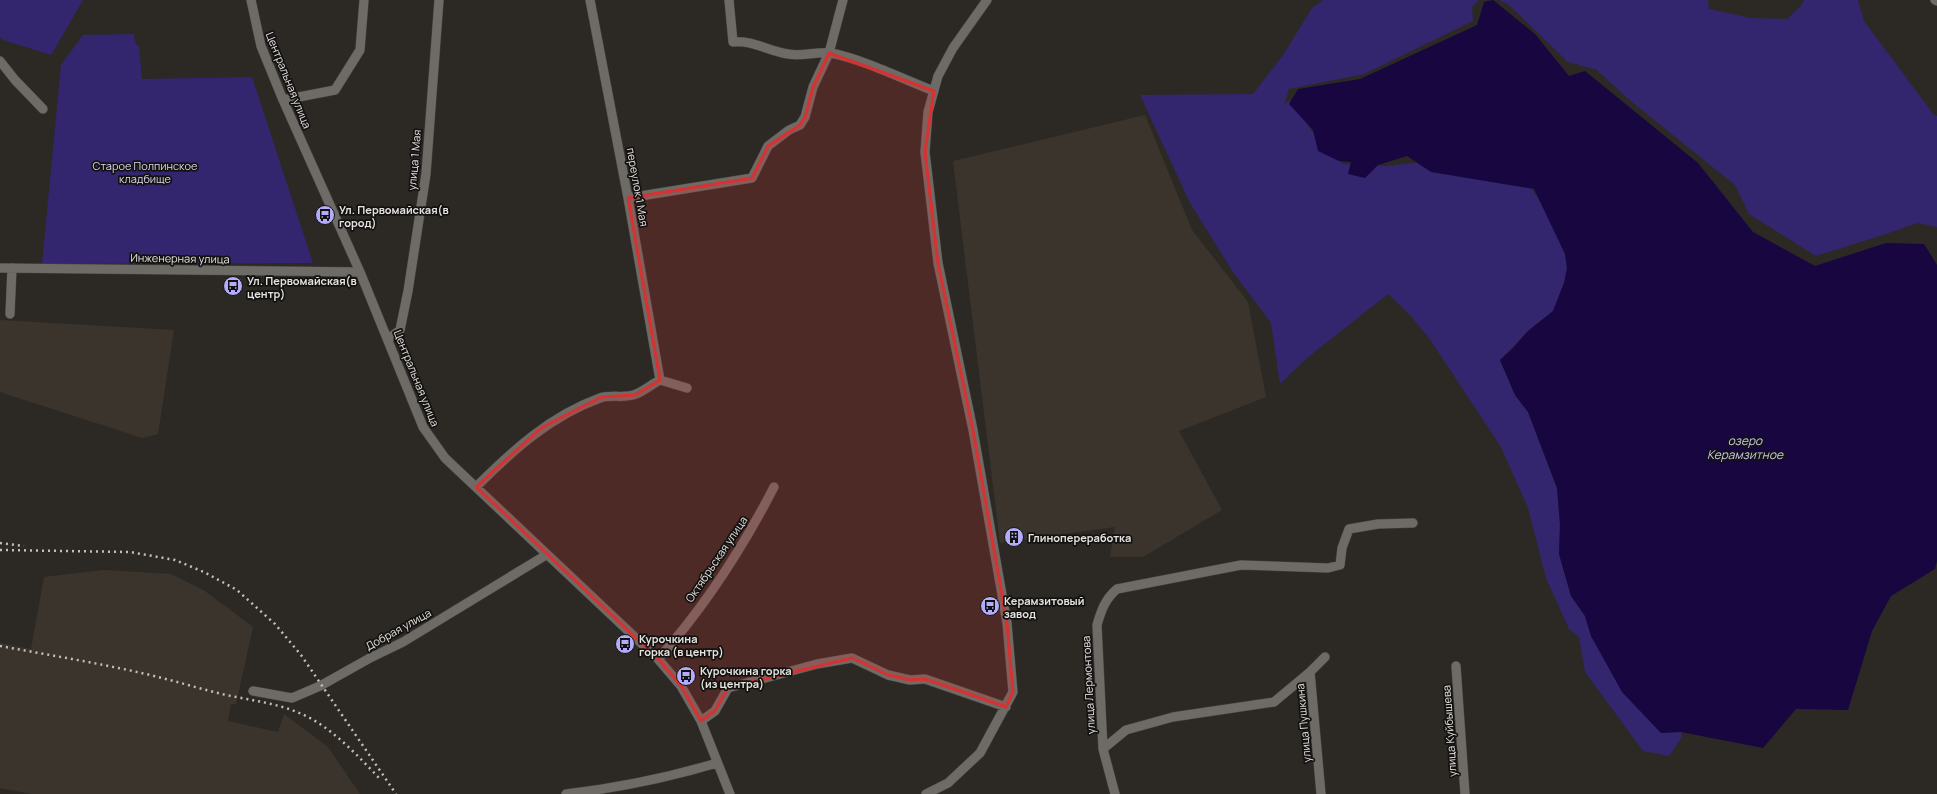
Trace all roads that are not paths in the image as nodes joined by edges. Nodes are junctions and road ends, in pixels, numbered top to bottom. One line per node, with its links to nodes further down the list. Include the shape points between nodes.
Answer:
1 (251, 0): 11 (street, Центральная улица, via 261,46)
2 (364, 0): 11 (street, via 360,50 335,90)
3 (438, 0): 18 (street, улица 1 Мая, via 426,174 400,330)
4 (590, 0): 13 (street, переулок 1 Мая)
5 (729, 0): 8 (street, via 733,42 746,41 761,48 790,55)
6 (843, 0): 8 (street)
7 (987, 0): 10 (street, via 953,48 938,76)
8 (829, 53): 10 (street, via 849,58); 13 (street, via 813,87 805,117 800,125 788,130 768,146 752,178)
9 (0, 62): 12 (street)
10 (934, 91): 30 (street, via 928,112 924,152 938,263 973,430 1007,623 1013,692)
11 (283, 100): 16 (street, Центральная улица)
12 (43, 109)
13 (628, 198): 19 (street, переулок 1 Мая)
14 (0, 268): 15 (street, Инженерная улица)
15 (12, 268): 16 (street, Инженерная улица); 17 (street)
16 (360, 272): 18 (street, Центральная улица)
17 (10, 314)
18 (388, 340): 21 (street, Центральная улица, via 426,433 445,458)
19 (660, 380): 20 (street); 21 (street, via 636,395 601,398 541,428 507,456)
20 (687, 388)
21 (476, 487): 24 (street, Центральная улица)
22 (774, 487): 26 (street, Октябрьская улица, via 715,587)
23 (1413, 523): 32 (street, улица Лермонтова, via 1378,524 1350,529 1342,548 1340,565 1328,568 1241,565 1117,589 1102,608 1097,625)
24 (546, 555): 26 (street, Центральная улица); 29 (street, Добрая улица, via 403,642 320,686 292,698)
25 (1326, 656): 28 (street, улица Пушкина)
26 (658, 659): 31 (street, Центральная улица, via 681,686)
27 (1456, 666): 39 (street, улица Куйбышева)
28 (1310, 672): 32 (street, via 1274,702 1173,717 1126,730); 38 (street, улица Пушкина)
29 (253, 691)
30 (1006, 707): 31 (street, via 925,679 910,680 888,675 852,658 817,664 728,688 715,711); 36 (street, via 980,753 948,783)
31 (701, 721): 33 (street, Центральная улица)
32 (1103, 749): 37 (street, улица Лермонтова)
33 (717, 763): 34 (street, via 674,776); 35 (street, Центральная улица)
34 (566, 794)
35 (730, 794)
36 (926, 794)
37 (1115, 794)
38 (1321, 794)
39 (1465, 794)

